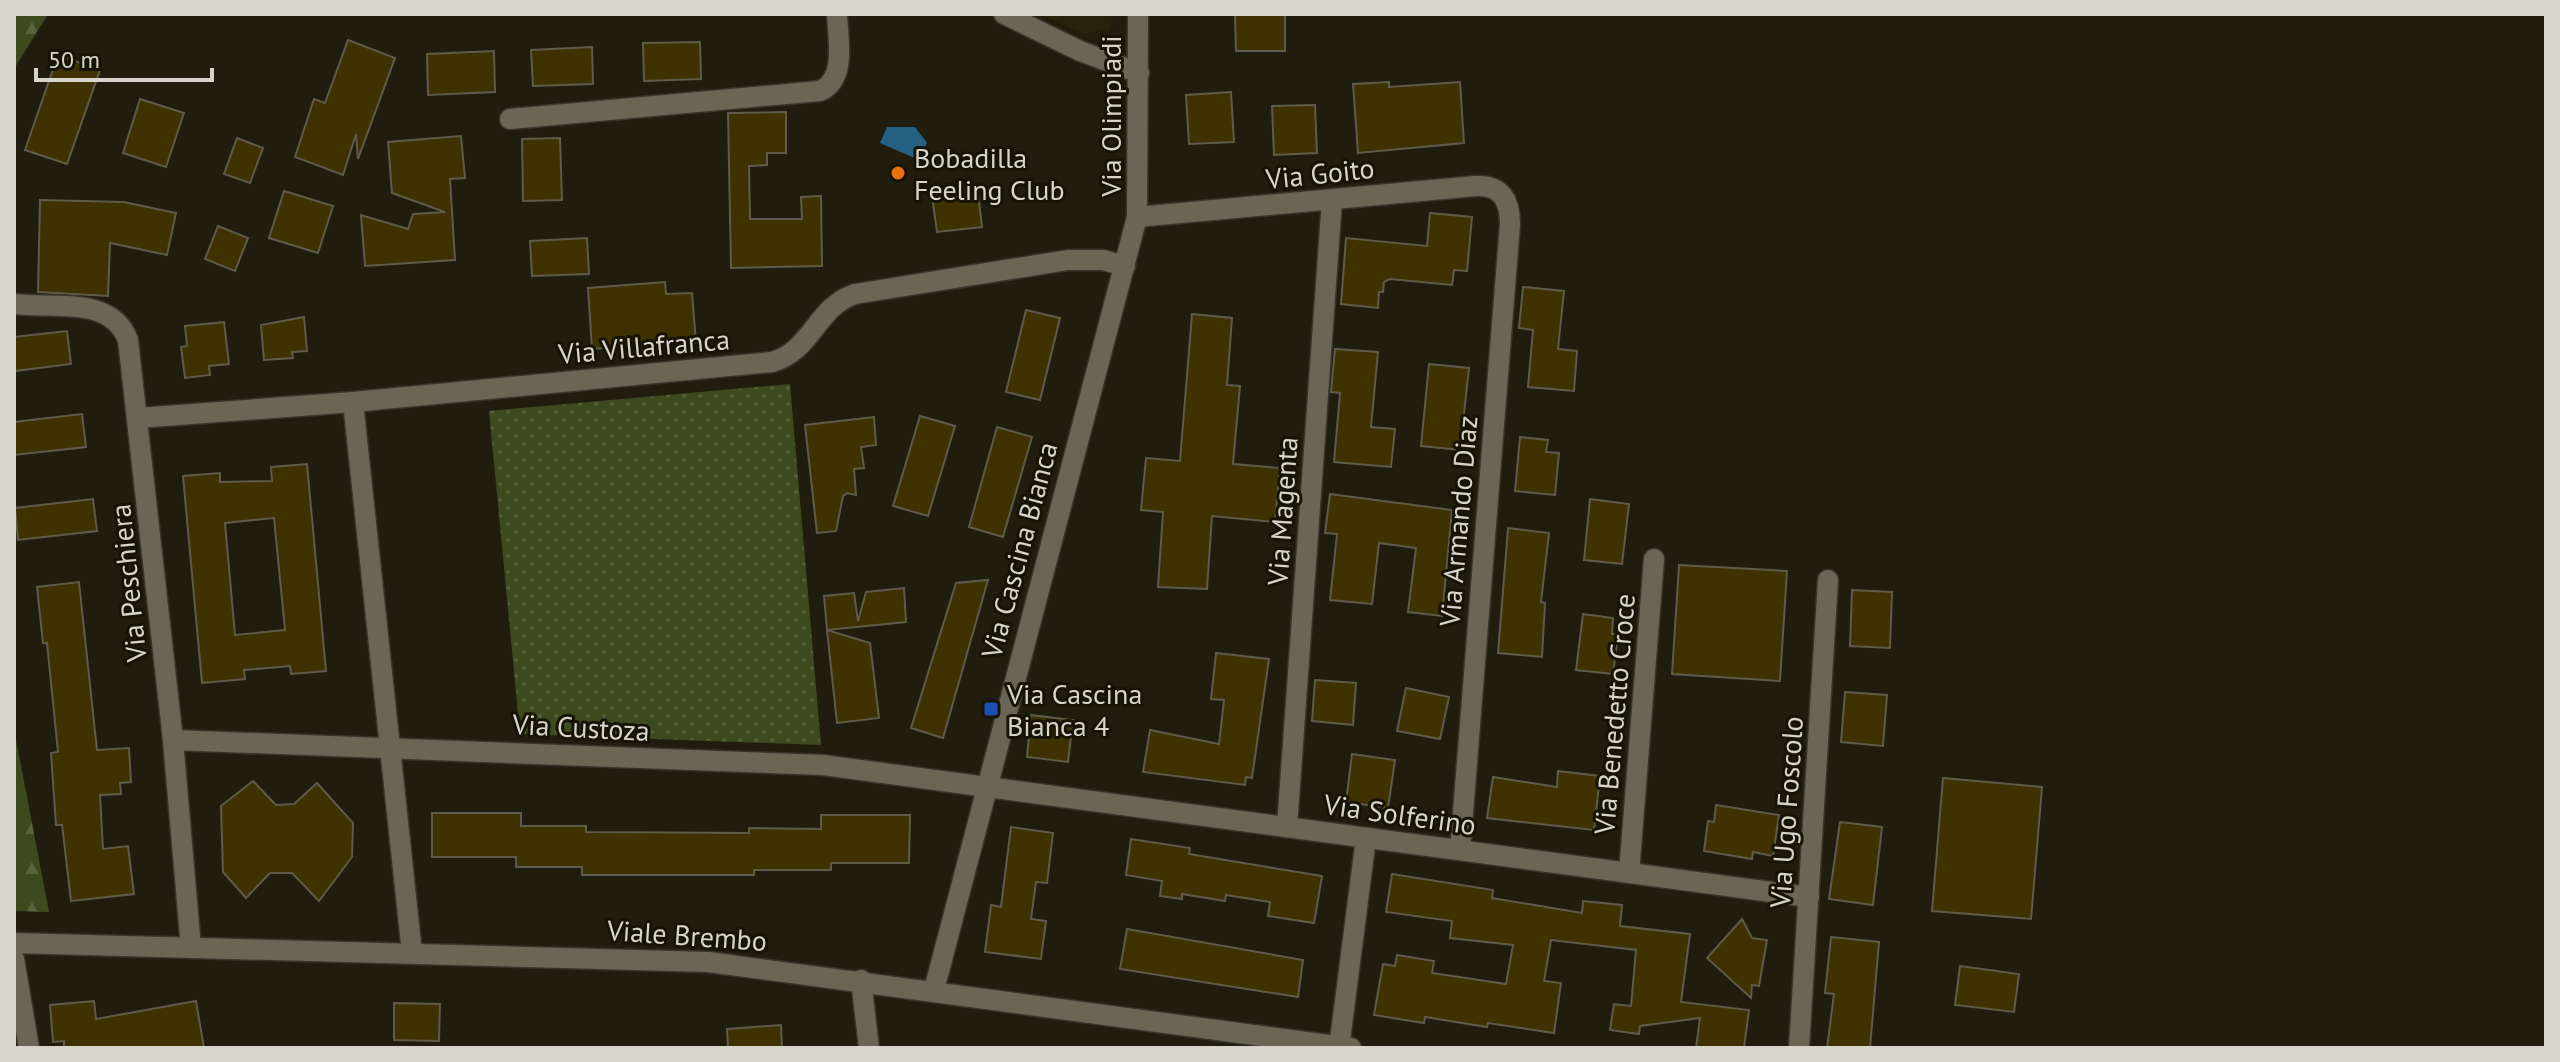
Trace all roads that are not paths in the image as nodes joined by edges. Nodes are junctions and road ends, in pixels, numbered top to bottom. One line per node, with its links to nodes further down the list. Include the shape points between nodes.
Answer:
1 (837, 14): 5 (street, via 838,69 833,82 820,91)
2 (1004, 14): 4 (street)
3 (1138, 14): 4 (street, Via Olimpiadi)
4 (1139, 73): 8 (street, Via Olimpiadi)
5 (510, 119)
6 (1505, 197): 7 (street, Via Goito, via 1482,185); 20 (street, Via Armando Diaz, via 1510,224)
7 (1332, 200): 8 (street, Via Goito); 18 (street, Via Magenta)
8 (1137, 217): 9 (street, Via Cascina Bianca)
9 (1125, 266): 11 (street, Via Villafranca, via 1068,260 855,294 829,308 799,350 772,362); 17 (street, Via Cascina Bianca)
10 (14, 304): 12 (street, Via Peschiera, via 97,310 117,320 128,340)
11 (353, 402): 12 (street, Via Villafranca); 16 (street)
12 (138, 418): 15 (street, Via Peschiera)
13 (1654, 559): 21 (street, Via Benedetto Croce)
14 (1828, 580): 22 (street, Via Ugo Foscolo)
15 (173, 740): 16 (street, Via Custoza); 24 (street, Via Peschiera)
16 (391, 746): 17 (street, Via Custoza, via 823,765); 25 (street)
17 (985, 787): 18 (street, Via Solferino); 28 (street, Via Cascina Bianca)
18 (1287, 827): 19 (street, Via Solferino)
19 (1366, 838): 20 (street, Via Solferino); 31 (street)
20 (1460, 850): 21 (street, Via Solferino)
21 (1629, 873): 22 (street, Via Solferino)
22 (1809, 897): 32 (street, Via Ugo Foscolo)
23 (14, 943): 24 (street, Viale Brembo)
24 (191, 948): 25 (street, Viale Brembo)
25 (412, 953): 27 (street, Viale Brembo, via 662,959)
26 (14, 959): 29 (street)
27 (861, 980): 28 (street, Viale Brembo); 30 (street)
28 (934, 990): 31 (street, Viale Brembo)
29 (29, 1048)
30 (869, 1048)
31 (1343, 1048)
32 (1799, 1048)

